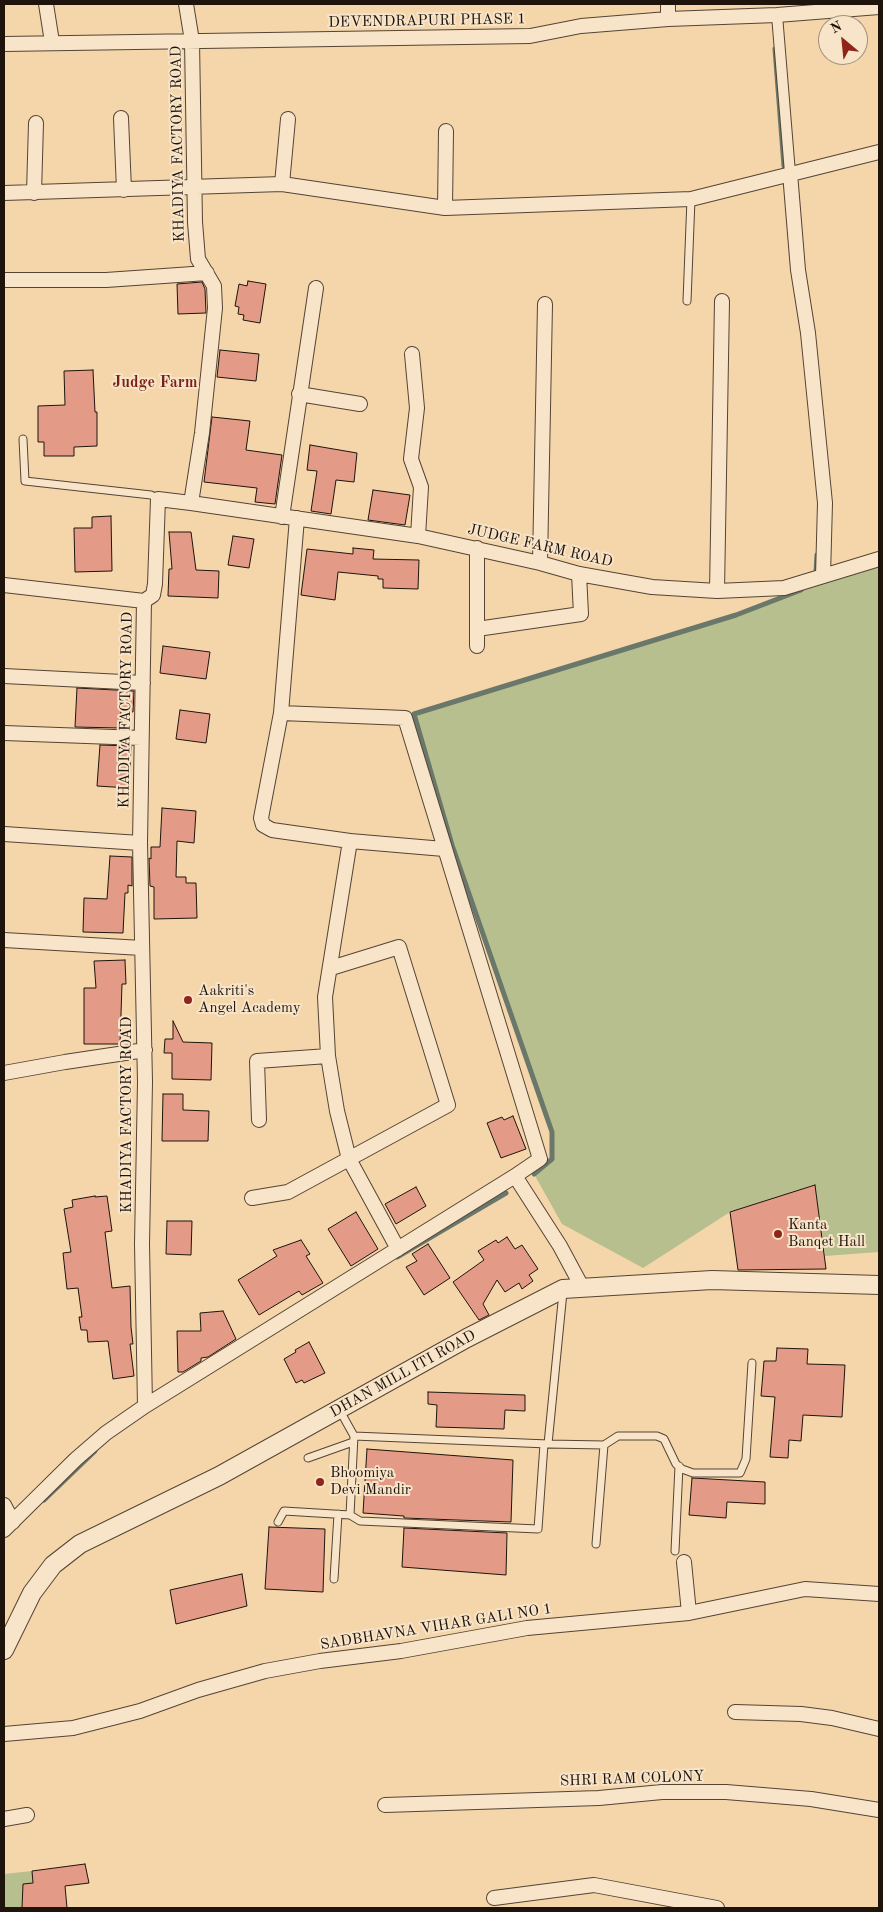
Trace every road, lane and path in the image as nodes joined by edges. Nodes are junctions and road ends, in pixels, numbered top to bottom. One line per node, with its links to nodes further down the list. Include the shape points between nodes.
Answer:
1 (46, 4): 8 (street)
2 (186, 4): 7 (street, KHADIYA FACTORY ROAD)
3 (668, 4): 6 (street)
4 (879, 6): 5 (street, DEVENDRAPURI PHASE 1)
5 (776, 9): 6 (street, DEVENDRAPURI PHASE 1); 15 (street)
6 (668, 18): 7 (street, DEVENDRAPURI PHASE 1, via 581,26 530,36)
7 (192, 41): 8 (street, DEVENDRAPURI PHASE 1); 17 (street, KHADIYA FACTORY ROAD)
8 (52, 42): 9 (street, DEVENDRAPURI PHASE 1)
9 (4, 44)
10 (120, 118): 18 (street)
11 (288, 119): 16 (street)
12 (36, 123): 20 (street)
13 (446, 131): 22 (street)
14 (879, 152): 15 (street)
15 (790, 173): 21 (street); 42 (street, via 824,503)
16 (282, 184): 17 (street); 22 (street)
17 (194, 186): 18 (street); 23 (street, KHADIYA FACTORY ROAD, via 198,259)
18 (124, 190): 20 (street)
19 (4, 193): 20 (street)
20 (34, 193)
21 (691, 199): 22 (street); 27 (lane)
22 (446, 208)
23 (207, 273): 24 (street, via 106,280); 34 (street, KHADIYA FACTORY ROAD, via 214,286 215,308)
24 (4, 280)
25 (316, 288): 30 (street)
26 (722, 301): 44 (street)
27 (687, 302)
28 (545, 304): 40 (street)
29 (412, 354): 37 (street, via 417,408 411,460 421,487)
30 (299, 394): 31 (street); 35 (street)
31 (360, 404)
32 (23, 439): 33 (lane, via 25,481 152,495)
33 (158, 499): 34 (street); 45 (street, KHADIYA FACTORY ROAD, via 155,584 152,595)
34 (191, 503): 35 (street, JUDGE FARM ROAD)
35 (282, 517): 36 (street, JUDGE FARM ROAD)
36 (297, 518): 37 (street, JUDGE FARM ROAD); 50 (street)
37 (418, 536): 38 (street, JUDGE FARM ROAD)
38 (477, 548): 40 (street, JUDGE FARM ROAD); 46 (street)
39 (879, 559): 42 (street, JUDGE FARM ROAD)
40 (540, 563): 41 (street, JUDGE FARM ROAD)
41 (579, 574): 44 (street, JUDGE FARM ROAD, via 652,587); 46 (street, via 581,614)
42 (823, 576): 44 (street, JUDGE FARM ROAD, via 784,588)
43 (4, 586): 45 (street)
44 (717, 591)
45 (144, 601): 49 (street, KHADIYA FACTORY ROAD)
46 (477, 629): 47 (street)
47 (477, 646)
48 (4, 676): 49 (street)
49 (143, 683): 52 (street, KHADIYA FACTORY ROAD)
50 (281, 713): 54 (street, via 261,818 263,825 272,830); 56 (street, via 405,718)
51 (4, 733): 52 (street)
52 (141, 738): 55 (street, KHADIYA FACTORY ROAD)
53 (4, 834): 55 (street)
54 (350, 841): 56 (street); 59 (street)
55 (140, 843): 58 (street, KHADIYA FACTORY ROAD)
56 (444, 849): 65 (street, via 540,1160)
57 (4, 940): 58 (street)
58 (142, 948): 60 (street, KHADIYA FACTORY ROAD)
59 (331, 968): 61 (street, via 325,997); 64 (street, via 399,948 448,1105)
60 (145, 1050): 62 (street); 72 (street, KHADIYA FACTORY ROAD, via 142,1244)
61 (328, 1056): 63 (street, via 257,1061); 64 (street, via 337,1111)
62 (4, 1074)
63 (259, 1120)
64 (350, 1159): 66 (street, via 288,1192); 67 (street)
65 (515, 1176): 67 (street); 69 (street)
66 (252, 1198)
67 (398, 1248): 72 (street)
68 (879, 1285): 69 (street, DHAN MILL ITI ROAD, via 712,1280)
69 (582, 1287): 70 (street, DHAN MILL ITI ROAD)
70 (563, 1289): 73 (street, DHAN MILL ITI ROAD, via 466,1338); 75 (lane)
71 (752, 1363): 78 (lane, via 746,1459 740,1473 693,1473)
72 (145, 1406): 83 (street, via 76,1459)
73 (339, 1409): 74 (lane); 90 (street, DHAN MILL ITI ROAD, via 219,1476 80,1544 53,1564 32,1593)
74 (353, 1439): 75 (lane); 77 (lane); 81 (lane)
75 (546, 1444): 76 (lane); 81 (lane, via 538,1529 360,1521)
76 (604, 1445): 78 (lane, via 618,1436 658,1436 664,1439); 84 (lane)
77 (308, 1458)
78 (679, 1466): 85 (lane)
79 (4, 1504): 83 (street)
80 (338, 1514): 81 (lane); 82 (lane, via 284,1511); 87 (lane)
81 (350, 1514)
82 (278, 1522)
83 (8, 1526)
84 (596, 1544)
85 (675, 1551)
86 (684, 1562): 89 (street)
87 (334, 1580)
88 (879, 1594): 89 (street, SADBHAVNA VIHAR GALI NO 1, via 805,1589)
89 (689, 1613): 93 (street, SADBHAVNA VIHAR GALI NO 1, via 527,1628 401,1651 274,1669 198,1690 140,1711 73,1728)
90 (4, 1650)
91 (735, 1712): 92 (street, via 801,1714)
92 (879, 1729)
93 (4, 1734)
94 (385, 1805): 95 (street, SHRI RAM COLONY, via 717,1792 811,1799)
95 (879, 1810)
96 (27, 1815): 97 (street)
97 (4, 1819)
98 (494, 1898): 99 (street, via 594,1885)
99 (717, 1908)

